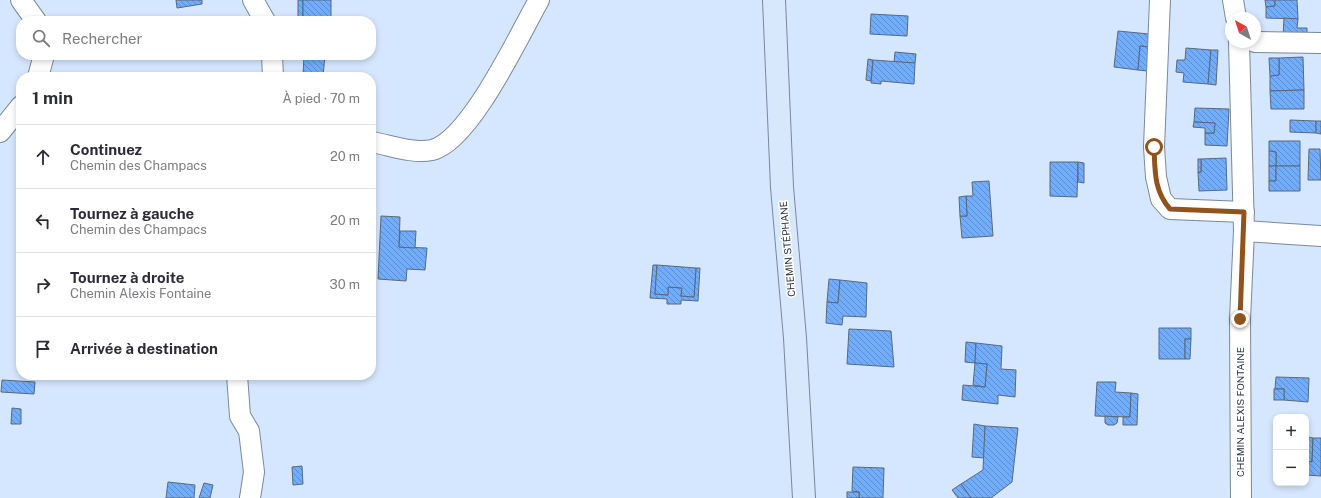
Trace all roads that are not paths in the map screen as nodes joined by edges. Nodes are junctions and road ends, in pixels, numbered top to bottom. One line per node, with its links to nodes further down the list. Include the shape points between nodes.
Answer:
1 (21, 0): 8 (street)
2 (253, 0): 9 (street)
3 (539, 0): 19 (street, via 477,110 450,141 432,150 412,150)
4 (774, 0): 24 (main road, CHEMIN STÉPHANE, via 782,187 796,338)
5 (1160, 0): 20 (street, via 1154,147 1156,177 1161,199 1170,209)
6 (1233, 0): 7 (street)
7 (1235, 12)
8 (32, 16)
9 (262, 16)
10 (1261, 42): 11 (street)
11 (1321, 42)
12 (1239, 48): 20 (street, CHEMIN ALEXIS FONTAINE)
13 (43, 60): 15 (street)
14 (272, 60): 16 (street)
15 (39, 72)
16 (273, 72)
17 (16, 112): 18 (street)
18 (0, 132)
19 (376, 143)
20 (1244, 222): 21 (street); 25 (street, CHEMIN ALEXIS FONTAINE, via 1240,319)
21 (1321, 236)
22 (237, 380): 23 (street, via 240,416 249,431 254,472)
23 (250, 498)
24 (804, 498)
25 (1241, 498)

